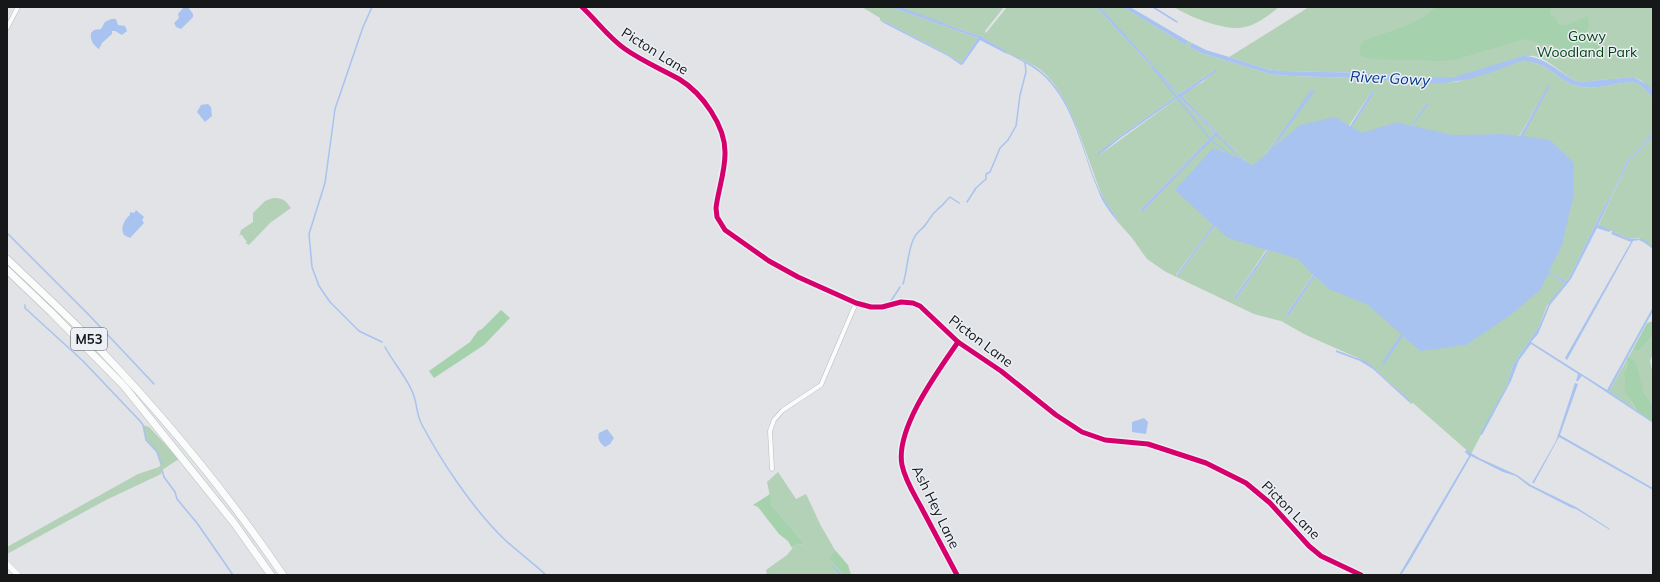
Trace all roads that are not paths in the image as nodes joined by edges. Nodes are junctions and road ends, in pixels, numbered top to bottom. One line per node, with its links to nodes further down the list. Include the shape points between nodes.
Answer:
1 (18, 7): 3 (street)
2 (582, 7): 7 (street, Picton Lane, via 625,49 691,88 713,116 721,133 725,154 716,208 717,217 725,230 776,265)
3 (7, 28)
4 (7, 259): 14 (highway, M53, via 80,329 167,423 255,534)
5 (7, 270): 8 (highway, M53)
6 (7, 277): 8 (highway)
7 (856, 303): 9 (street, Picton Lane, via 871,307 902,302 913,303 920,306); 10 (street, via 821,385 782,410 774,420 770,431)
8 (51, 312): 13 (highway, M53, via 124,386 234,523)
9 (958, 342): 15 (street, Ash Hey Lane, via 919,404 905,435 902,459 910,487); 16 (street, Picton Lane, via 1082,432 1105,440 1148,444 1206,463 1246,483 1270,503 1321,556)
10 (772, 469)
11 (7, 564): 12 (street)
12 (18, 575)
13 (271, 575)
14 (283, 575)
15 (957, 575)
16 (1361, 575)

